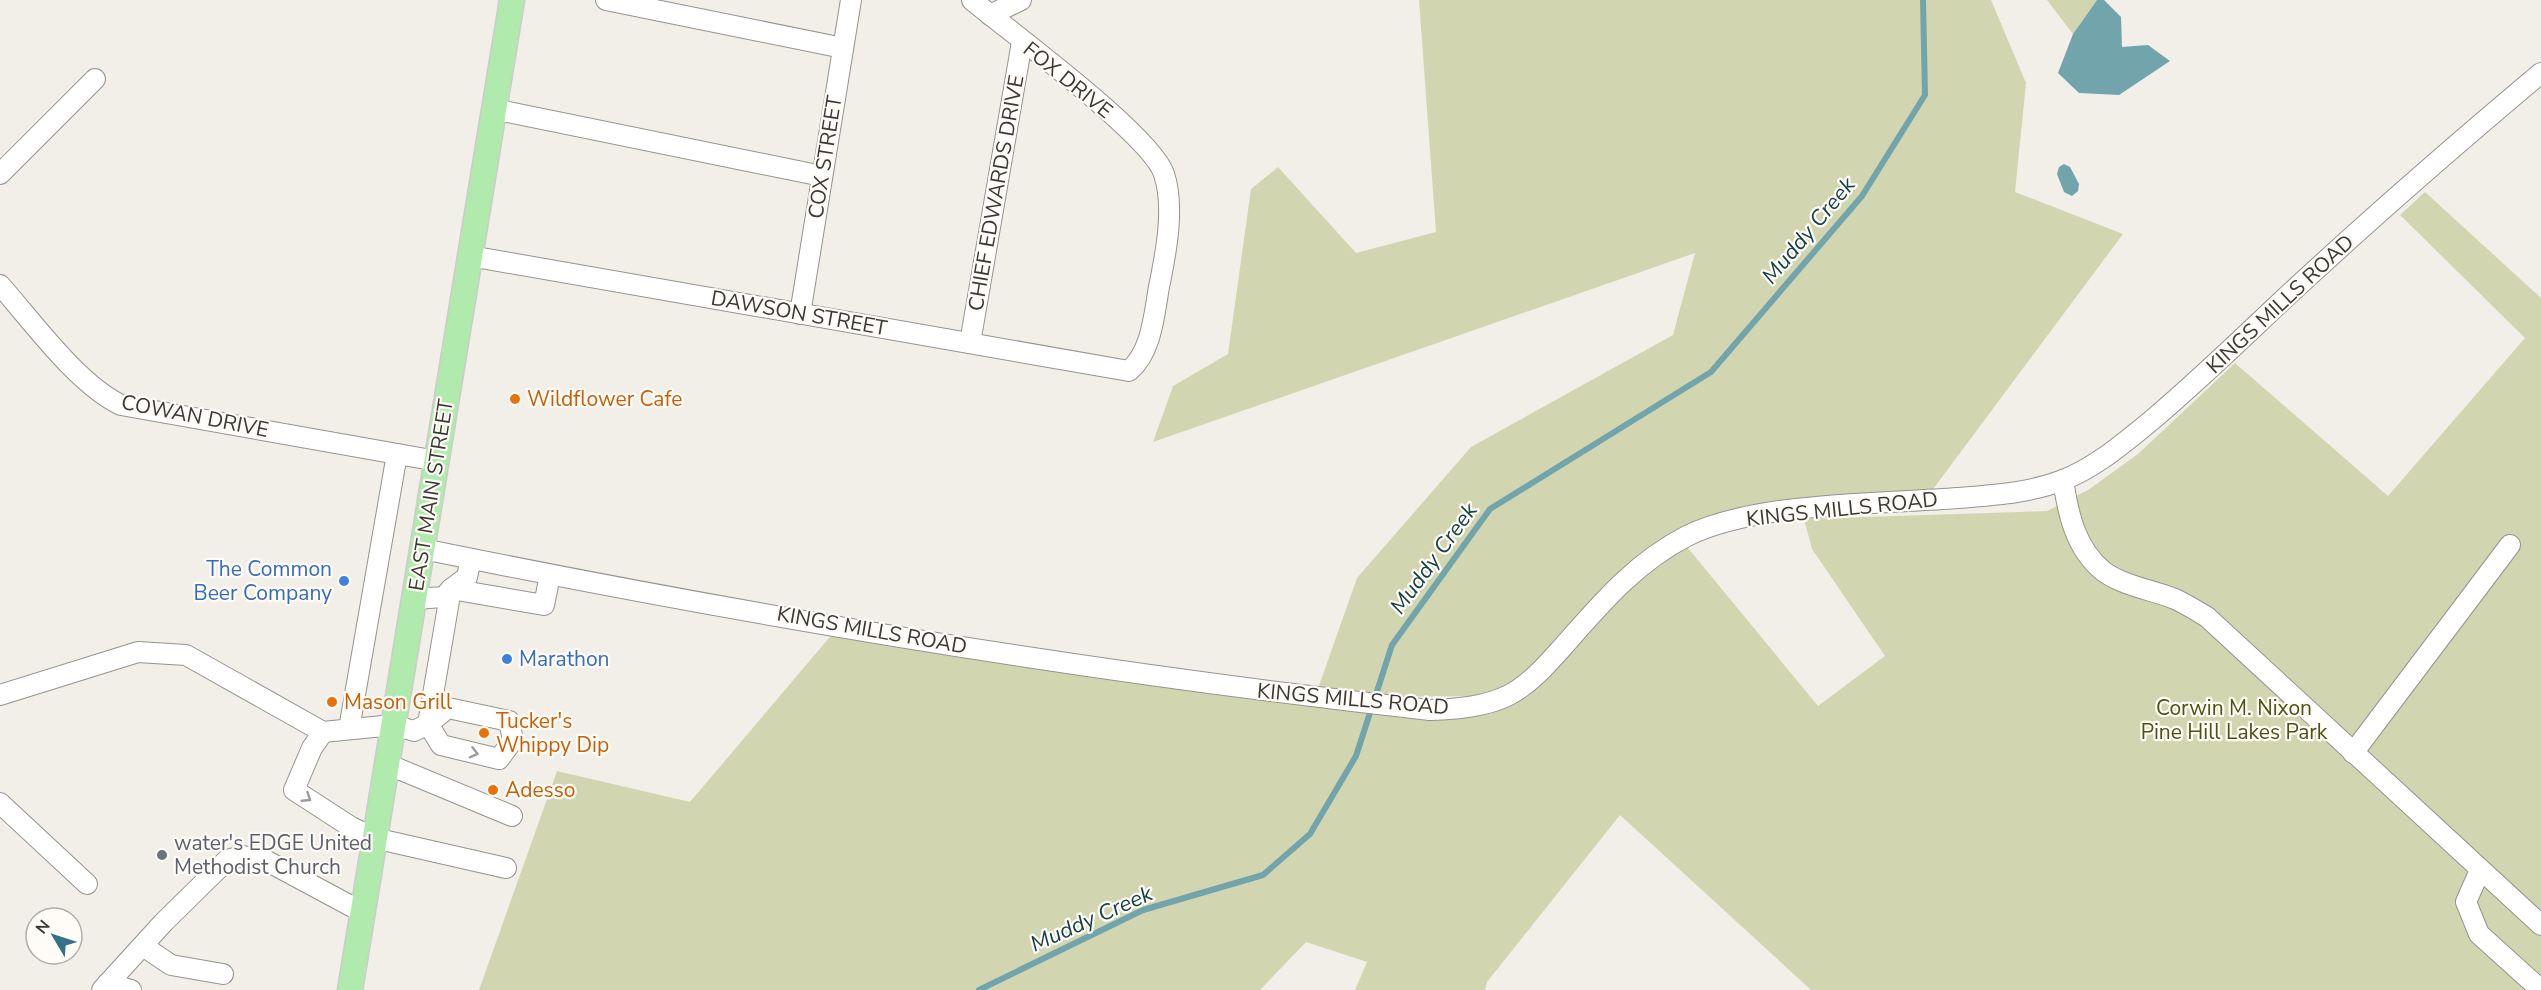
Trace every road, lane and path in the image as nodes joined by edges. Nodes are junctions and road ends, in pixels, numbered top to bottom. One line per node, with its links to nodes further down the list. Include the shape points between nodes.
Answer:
1 (512, 0): 11 (main road, EAST MAIN STREET)
2 (606, 0): 8 (street)
3 (851, 0): 8 (street, COX STREET)
4 (972, 0): 6 (street, FOX DRIVE)
5 (1021, 0): 6 (street)
6 (990, 15): 7 (street, FOX DRIVE)
7 (1022, 42): 17 (street, CHIEF EDWARDS DRIVE); 18 (street, FOX DRIVE, via 1154,154 1167,185 1160,284 1147,348)
8 (843, 48): 13 (street, COX STREET)
9 (2541, 73): 21 (street, KINGS MILLS ROAD, via 2317,268 2172,403 2118,448)
10 (95, 79): 12 (street)
11 (493, 109): 13 (street); 14 (main road, EAST MAIN STREET)
12 (0, 174)
13 (822, 176): 16 (street, COX STREET)
14 (470, 256): 16 (street, DAWSON STREET); 20 (main road, EAST MAIN STREET)
15 (0, 285): 19 (street, COWAN DRIVE, via 82,376 121,405)
16 (800, 314): 17 (street, DAWSON STREET)
17 (970, 343): 18 (street, DAWSON STREET)
18 (1129, 371)
19 (397, 454): 20 (street, COWAN DRIVE); 30 (street)
20 (437, 461): 23 (main road, EAST MAIN STREET)
21 (2063, 480): 25 (street, KINGS MILLS ROAD, via 1985,496 1801,509 1746,517 1692,533 1639,565 1521,687 1489,703 1460,709 1431,710 1190,682); 32 (street, via 2067,511 2077,539 2103,571 2176,599 2207,617)
22 (2510, 545): 32 (street)
23 (423, 549): 24 (street, KINGS MILLS ROAD); 27 (main road, EAST MAIN STREET)
24 (471, 559): 25 (street, KINGS MILLS ROAD); 26 (street, via 467,577)
25 (550, 575): 26 (street, via 544,605)
26 (452, 589): 27 (street, via 444,597); 29 (street, via 428,724 414,731)
27 (414, 598): 29 (main road, EAST MAIN STREET)
28 (0, 695): 31 (street, via 138,652 186,654)
29 (393, 725): 30 (street); 33 (main road, EAST MAIN STREET)
30 (349, 729): 31 (street)
31 (323, 732): 36 (street, one-way to 36, via 294,790)
32 (2353, 753): 38 (street)
33 (387, 764): 35 (street); 36 (main road, EAST MAIN STREET)
34 (0, 803): 39 (street)
35 (512, 816)
36 (374, 838): 37 (street); 40 (main road, EAST MAIN STREET)
37 (506, 868)
38 (2480, 870): 41 (street); 47 (street, via 2466,902 2479,934)
39 (87, 884)
40 (362, 912): 42 (street, via 267,861 243,856 228,860); 46 (main road, EAST MAIN STREET)
41 (2541, 925)
42 (143, 946): 43 (street, via 171,964); 44 (street)
43 (223, 974)
44 (105, 987): 45 (street)
45 (131, 990)
46 (350, 990)
47 (2541, 990)

